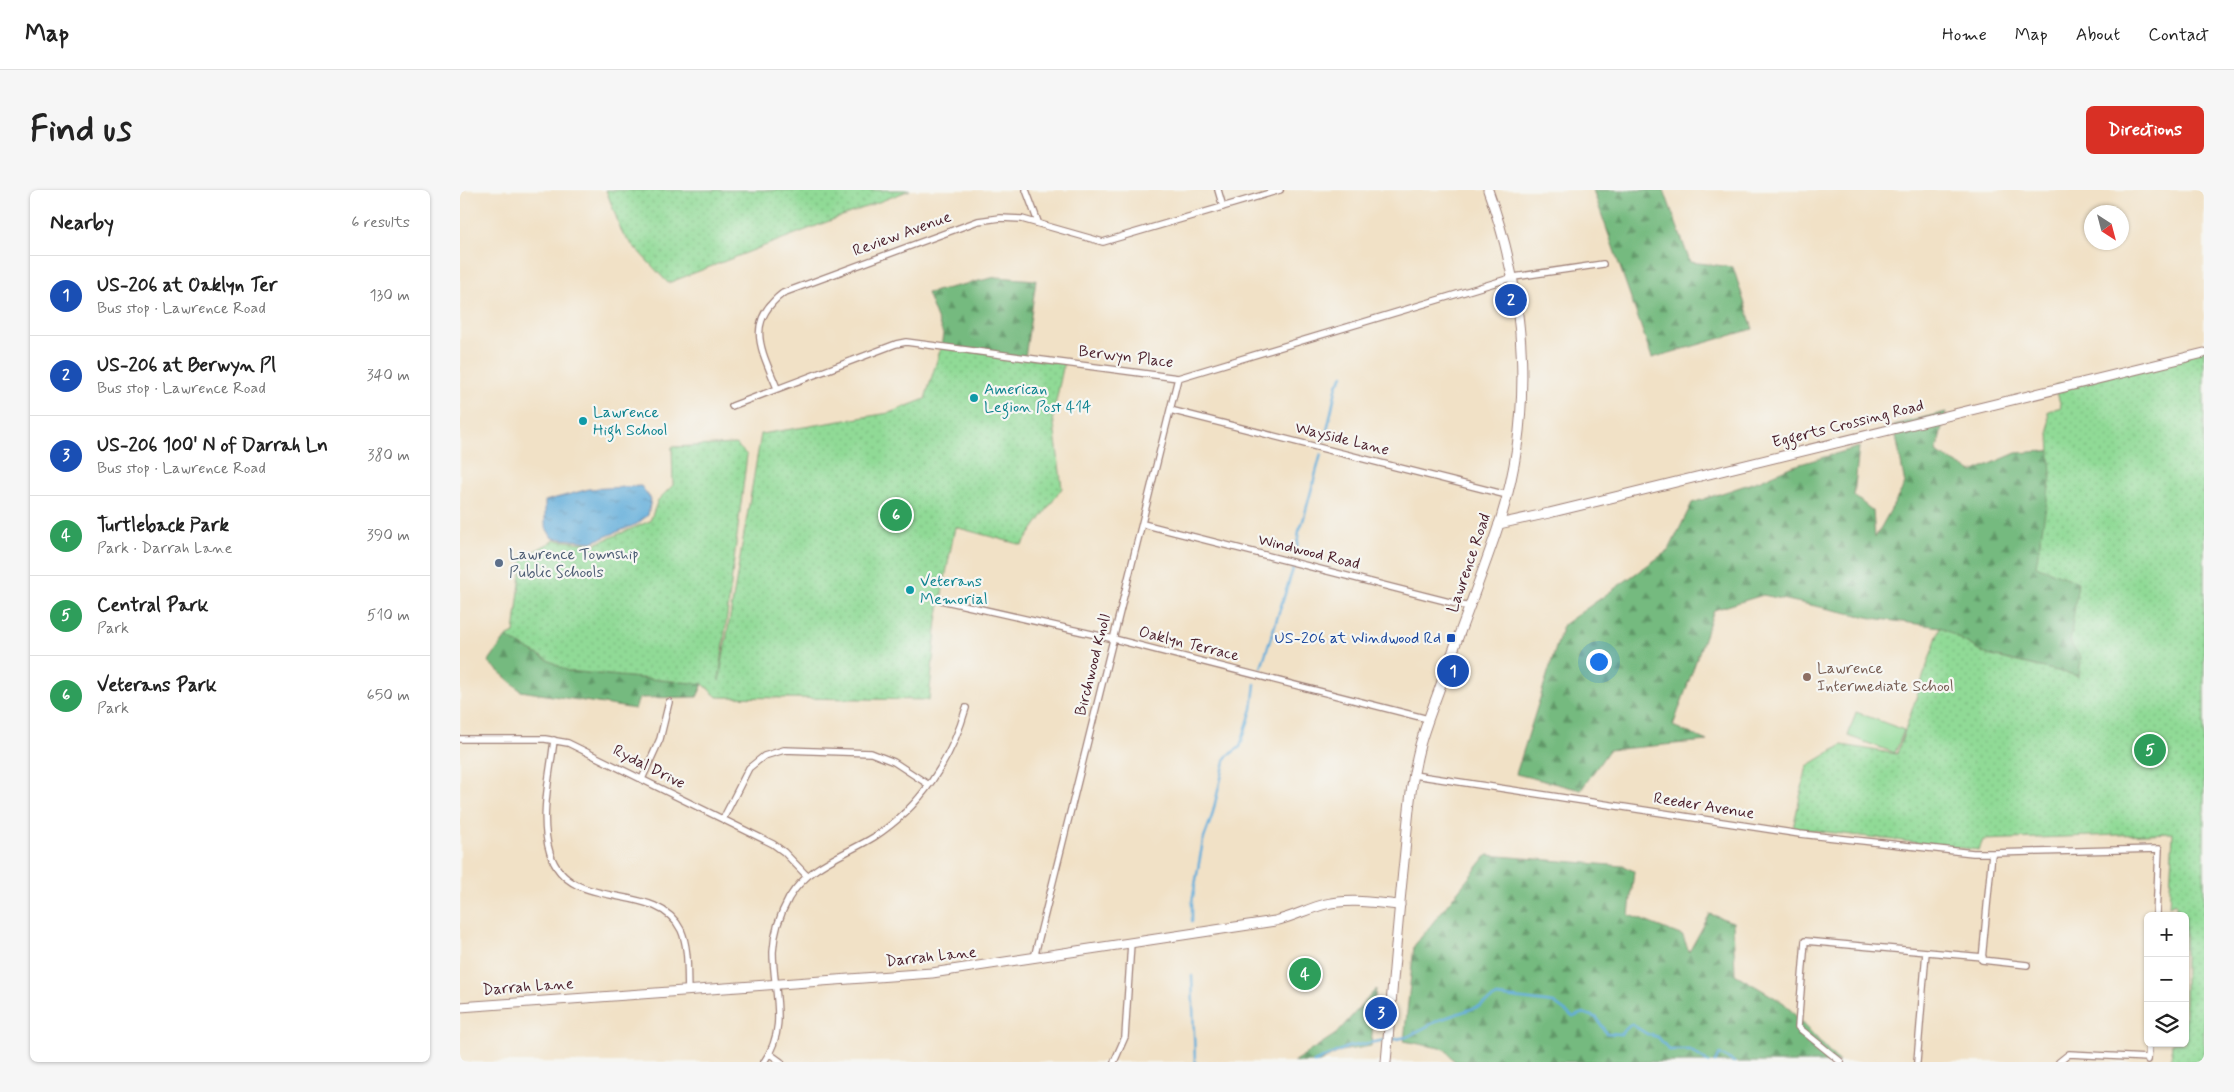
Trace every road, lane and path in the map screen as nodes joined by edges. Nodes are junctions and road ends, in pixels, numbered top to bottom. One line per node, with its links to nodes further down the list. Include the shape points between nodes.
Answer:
1 (1026, 190): 6 (street)
2 (1218, 190): 5 (street)
3 (1280, 190): 5 (street, Review Avenue)
4 (1488, 190): 8 (street, Lawrence Road)
5 (1223, 207): 6 (street, Review Avenue, via 1103,242)
6 (1038, 222): 11 (street, Review Avenue, via 1007,218 978,221 783,293 764,314 759,331 762,349)
7 (1603, 264): 8 (street, Berwyn Place)
8 (1514, 277): 10 (street, Berwyn Place); 14 (street, Lawrence Road, via 1521,328 1522,390 1515,459)
9 (2204, 353): 16 (street, Eggerts Crossing Road)
10 (1178, 378): 11 (street, Berwyn Place, via 906,342); 13 (street, Birchwood Knoll)
11 (777, 388): 12 (street, Berwyn Place)
12 (732, 406)
13 (1170, 410): 14 (street, Wayside Lane); 15 (street, Birchwood Knoll)
14 (1507, 495): 16 (street, Lawrence Road)
15 (1143, 524): 18 (street, Windwood Road); 19 (street, Birchwood Knoll)
16 (1499, 524): 18 (street, Lawrence Road)
17 (941, 600): 19 (street, Oaklyn Terrace)
18 (1470, 607): 22 (street, Lawrence Road)
19 (1114, 640): 22 (street, Oaklyn Terrace); 36 (street, Birchwood Knoll)
20 (669, 702): 26 (street, via 660,739)
21 (966, 708): 27 (street, via 949,754)
22 (1428, 719): 25 (street, Lawrence Road)
23 (460, 739): 24 (street, Rydal Drive)
24 (554, 740): 26 (street, Rydal Drive, via 582,749); 39 (street, via 546,824 554,864 567,880 583,888 652,905 669,914 684,938)
25 (1414, 775): 29 (street, Reeder Avenue, via 1800,834); 31 (street, Lawrence Road)
26 (642, 779): 28 (street, Rydal Drive)
27 (929, 785): 28 (street, via 894,762 871,753 784,750 764,756 749,768); 30 (street, via 889,826)
28 (723, 819): 30 (street, Rydal Drive, via 773,844)
29 (1992, 853): 32 (street, Reeder Avenue, via 2159,849); 35 (street)
30 (807, 876): 38 (street, via 790,898 778,922 773,952)
31 (1400, 905): 33 (street, Darrah Lane, via 1340,901 1275,921); 47 (street, Lawrence Road)
32 (2156, 912)
33 (1131, 943): 36 (street, Darrah Lane); 46 (street, via 1125,1038)
34 (1926, 952): 35 (street); 48 (street, via 1805,941 1798,1027); 49 (street)
35 (1983, 957): 37 (street, via 1982,960)
36 (1034, 958): 38 (street, Darrah Lane, via 932,973)
37 (2027, 965)
38 (776, 984): 39 (street, Darrah Lane); 42 (street, via 778,1030)
39 (688, 990): 40 (street, Darrah Lane)
40 (460, 1007)
41 (2149, 1047): 43 (street)
42 (770, 1054): 44 (street); 45 (street)
43 (2148, 1060): 50 (street, via 2069,1054)
44 (764, 1062)
45 (781, 1062)
46 (1114, 1062)
47 (1386, 1062)
48 (1841, 1062)
49 (1917, 1062)
50 (2059, 1062)

